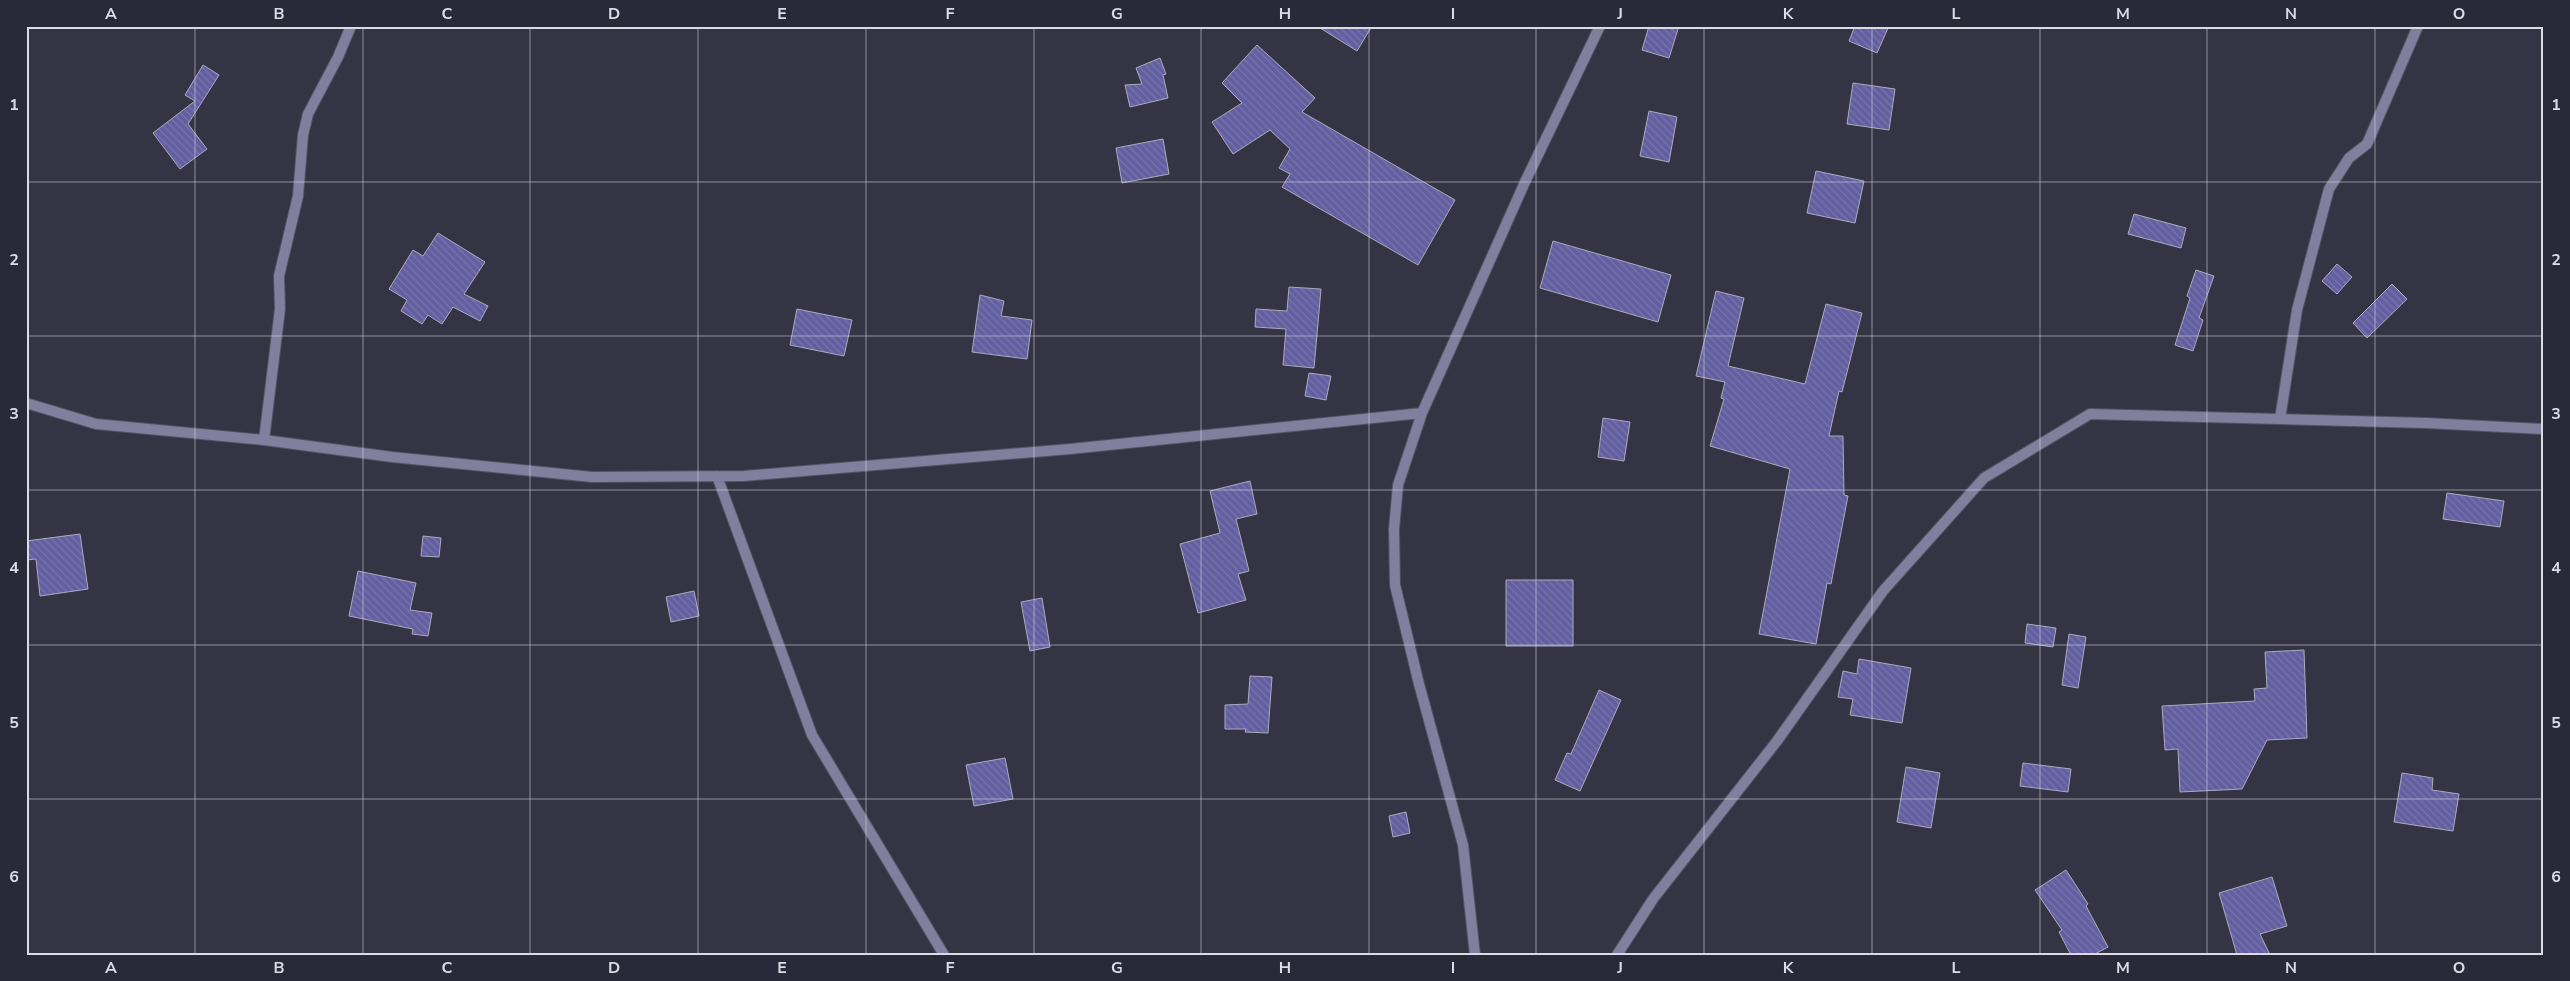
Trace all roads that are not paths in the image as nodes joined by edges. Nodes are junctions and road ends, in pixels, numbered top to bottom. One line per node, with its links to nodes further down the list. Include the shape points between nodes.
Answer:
1 (351, 26): 8 (street, via 308,114 303,135 298,196 280,276 280,309)
2 (1600, 26): 5 (street)
3 (2418, 26): 6 (street, via 2367,144 2349,158 2330,189 2297,310)
4 (26, 403): 8 (street, via 96,424)
5 (1422, 413): 9 (street, via 1070,449); 11 (street, via 1398,486 1394,528 1395,585 1463,845)
6 (2280, 419): 7 (street); 12 (street, via 2090,414 1984,478 1883,591 1777,741 1653,899)
7 (2544, 428)
8 (264, 440): 9 (street, via 392,457 592,477)
9 (717, 476): 10 (street, via 812,735)
10 (944, 955)
11 (1475, 955)
12 (1617, 955)

